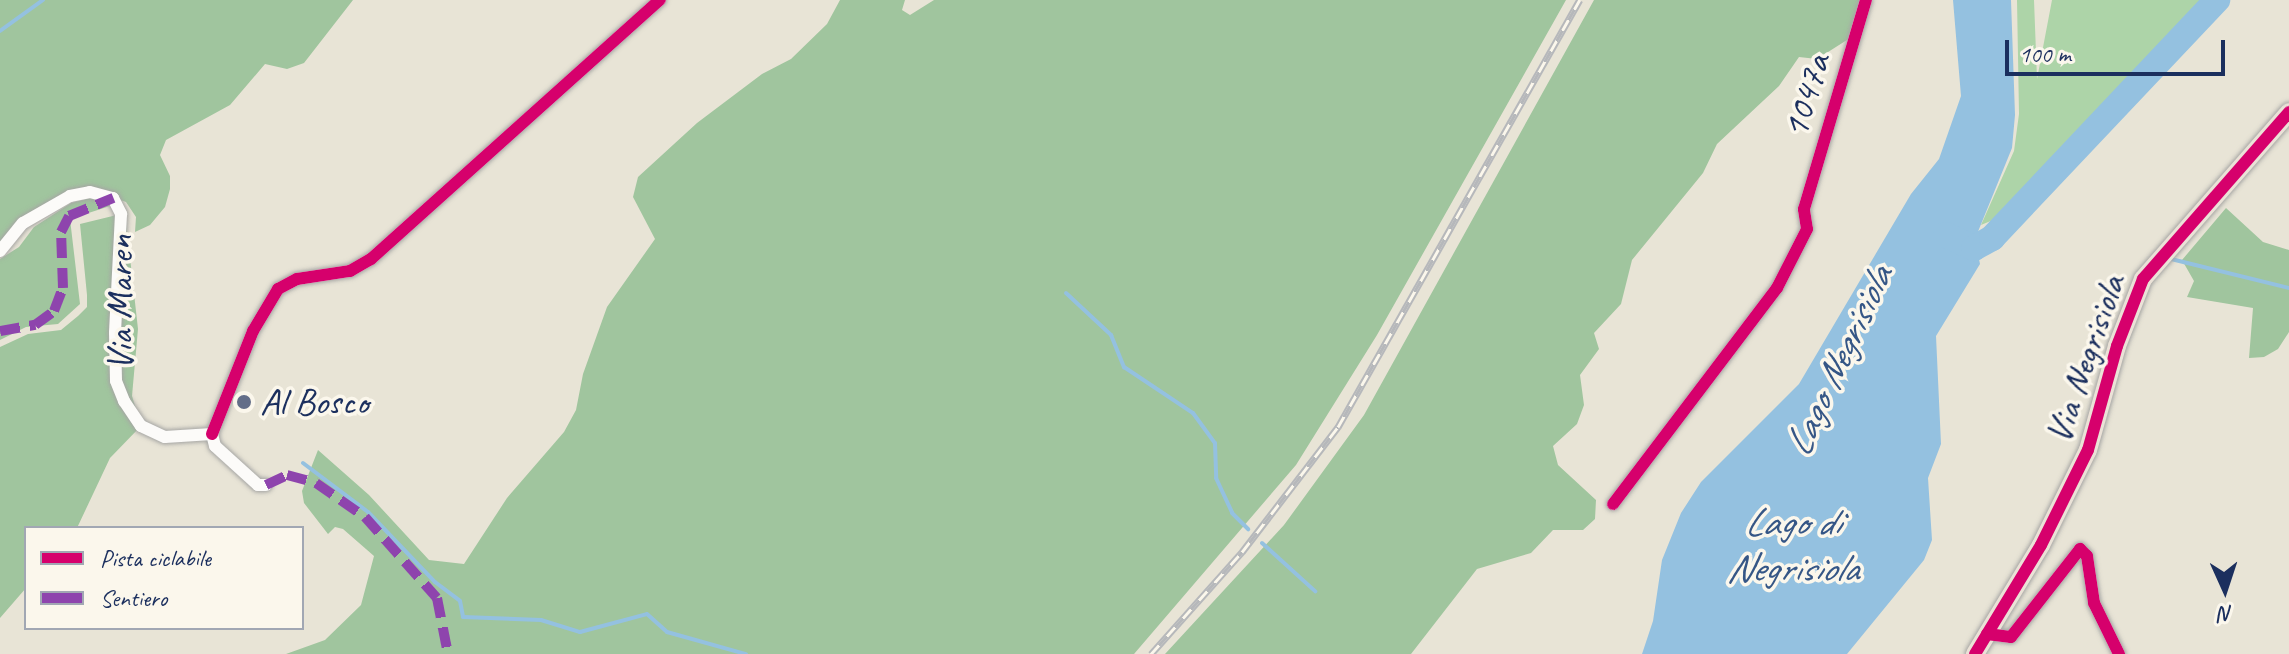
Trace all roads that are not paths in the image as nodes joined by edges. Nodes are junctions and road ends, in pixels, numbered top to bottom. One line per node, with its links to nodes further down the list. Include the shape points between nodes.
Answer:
1 (660, 0): 5 (street, via 371,259 350,271 297,279 278,289 253,331)
2 (1866, 0): 7 (street, 1047a, via 1804,209 1807,229 1777,288)
3 (2289, 112): 8 (main road, Via Negrisiola, via 2143,279 2088,450 2041,545)
4 (0, 251): 5 (street, Via Maren, via 23,223 70,196 90,192 113,198 121,214 115,333 116,381 124,401 141,426 165,437)
5 (212, 434): 6 (street, via 215,446 258,485)
6 (266, 485)
7 (1613, 504)
8 (1987, 634): 9 (main road, Via Negrisiola); 10 (street, via 2011,637 2080,549 2087,556 2094,603)
9 (1975, 654)
10 (2119, 654)

